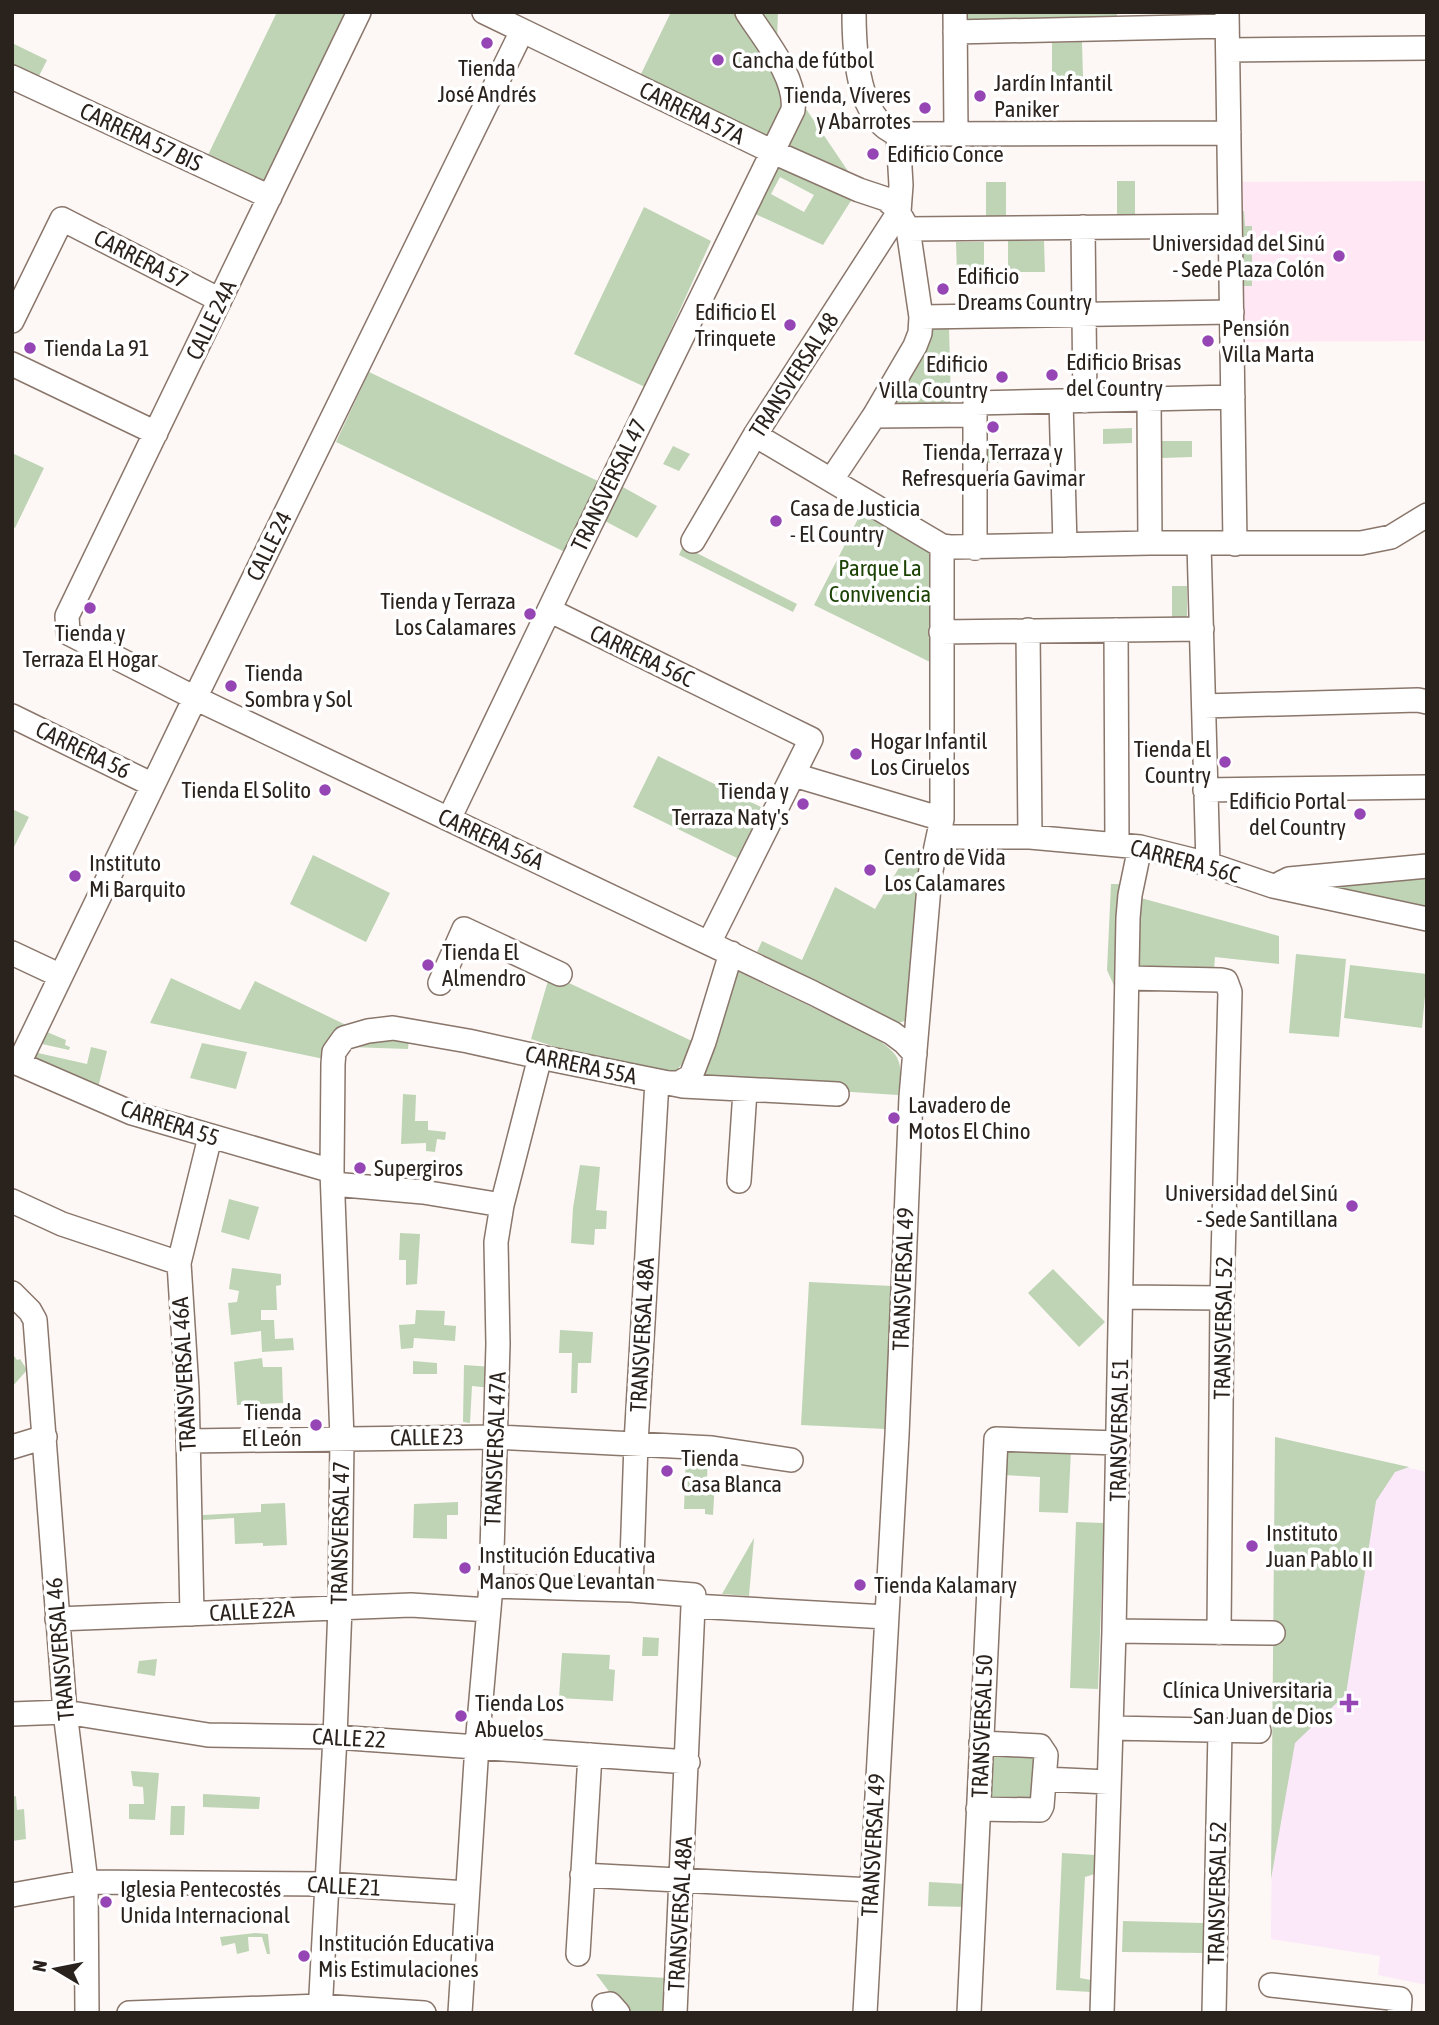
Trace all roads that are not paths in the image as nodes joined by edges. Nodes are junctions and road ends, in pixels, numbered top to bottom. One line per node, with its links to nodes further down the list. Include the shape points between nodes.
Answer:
1 (359, 12): 16 (street, CALLE 24A)
2 (484, 12): 8 (street, CARRERA 57A)
3 (747, 12): 15 (street, TRANSVERSAL 47, via 793,92 793,110)
4 (854, 12): 13 (street, via 855,61 863,89 879,120)
5 (1227, 19): 6 (street); 10 (street)
6 (1127, 21): 7 (street)
7 (955, 22): 14 (street)
8 (522, 31): 15 (street, CARRERA 57A); 49 (street, CALLE 24)
9 (1427, 48): 10 (street)
10 (1228, 50): 12 (street)
11 (12, 77): 16 (street, CARRERA 57 BIS)
12 (1229, 133): 14 (street); 18 (street)
13 (898, 134): 14 (street); 17 (street)
14 (956, 134)
15 (771, 151): 17 (street, CARRERA 57A, via 886,200); 43 (street, TRANSVERSAL 47)
16 (270, 197): 20 (street, CALLE 24A)
17 (903, 220): 19 (street); 23 (street); 33 (street, TRANSVERSAL 48)
18 (1230, 226): 19 (street); 21 (street)
19 (1083, 227): 22 (street)
20 (220, 299): 24 (street, CARRERA 57, via 62,219); 32 (street, CALLE 24A)
21 (1232, 312): 22 (street); 26 (street)
22 (1083, 315): 23 (street); 29 (street)
23 (920, 317): 31 (street, via 915,346)
24 (12, 321)
25 (12, 363): 32 (street)
26 (1233, 397): 27 (street); 39 (street)
27 (1149, 398): 29 (street); 37 (street)
28 (1061, 401): 29 (street); 30 (street, via 975,403); 40 (street)
29 (1086, 401)
30 (975, 415): 31 (street); 42 (street)
31 (874, 416): 34 (street)
32 (156, 433): 44 (street, CALLE 24A, via 67,616)
33 (755, 435): 34 (street); 36 (street, TRANSVERSAL 48)
34 (832, 479): 41 (street)
35 (1427, 515): 39 (street, via 1376,542)
36 (693, 541)
37 (1150, 543): 38 (street); 40 (street)
38 (1199, 544): 39 (street); 45 (street)
39 (1235, 544)
40 (1065, 545): 42 (street)
41 (942, 546): 42 (street); 48 (street, TRANSVERSAL 49)
42 (975, 548)
43 (549, 610): 53 (street, CARRERA 56C, via 811,739); 57 (street, TRANSVERSAL 47)
44 (66, 628): 49 (street, CARRERA 56A, via 68,635)
45 (1202, 629): 47 (street); 51 (street)
46 (1028, 630): 47 (street); 48 (street); 59 (street)
47 (1116, 630): 60 (street)
48 (941, 632): 58 (street, TRANSVERSAL 49)
49 (195, 698): 54 (street, CALLE 24); 57 (street, CARRERA 56A)
50 (1427, 702): 51 (street)
51 (1204, 706): 56 (street)
52 (12, 716): 54 (street, CARRERA 56)
53 (794, 775): 58 (street, CARRERA 56C); 66 (street)
54 (153, 785): 70 (street, CALLE 24)
55 (1427, 788): 56 (street)
56 (1205, 790): 62 (street)
57 (449, 819): 66 (street, CARRERA 56A)
58 (940, 828): 59 (street, CARRERA 56C); 74 (street, TRANSVERSAL 49, via 930,875)
59 (1030, 836): 60 (street, CARRERA 56C)
60 (1117, 844): 61 (street, CARRERA 56C)
61 (1140, 847): 62 (street, CARRERA 56C); 71 (street, TRANSVERSAL 51, via 1130,895)
62 (1208, 864): 64 (street, CARRERA 56C)
63 (1427, 866): 64 (street, via 1289,879)
64 (1273, 886): 65 (street, CARRERA 56C)
65 (1427, 919)
66 (709, 943): 68 (street, CARRERA 56A)
67 (12, 953): 70 (street)
68 (731, 953): 74 (street, CARRERA 56A, via 892,1033); 77 (street, via 691,1076 679,1083)
69 (560, 974): 72 (street, via 464,929)
70 (61, 976): 76 (street, CALLE 24)
71 (1127, 978): 87 (street, TRANSVERSAL 51); 88 (street, TRANSVERSAL 52, via 1215,979 1226,981 1230,992)
72 (440, 983)
73 (334, 1052): 75 (street, CARRERA 55A, via 351,1035 393,1028); 81 (street, TRANSVERSAL 47)
74 (915, 1054): 103 (street, TRANSVERSAL 49)
75 (540, 1057): 77 (street, CARRERA 55A); 84 (street, TRANSVERSAL 47A)
76 (16, 1062): 80 (street, CARRERA 55, via 132,1113)
77 (664, 1082): 78 (street, CARRERA 55A); 93 (street, TRANSVERSAL 48A)
78 (745, 1091): 79 (street, CARRERA 55A); 82 (street)
79 (837, 1094)
80 (210, 1137): 81 (street, CARRERA 55); 85 (street, TRANSVERSAL 46A)
81 (333, 1177): 84 (street, CARRERA 55); 91 (street, TRANSVERSAL 47)
82 (739, 1181)
83 (12, 1200): 85 (street, via 62,1224)
84 (502, 1205): 90 (street, TRANSVERSAL 47A, via 496,1242)
85 (179, 1263): 92 (street, TRANSVERSAL 46A)
86 (12, 1293): 89 (street, TRANSVERSAL 46, via 35,1320)
87 (1122, 1297): 88 (street); 94 (street, TRANSVERSAL 51)
88 (1223, 1298): 106 (street, TRANSVERSAL 52)
89 (45, 1437): 95 (street); 104 (street, TRANSVERSAL 46)
90 (496, 1437): 91 (street, CALLE 23); 93 (street, CALLE 23); 97 (street, TRANSVERSAL 47A)
91 (342, 1438): 92 (street, CALLE 23); 100 (street, TRANSVERSAL 47)
92 (188, 1441): 102 (street, TRANSVERSAL 46A)
93 (636, 1443): 96 (street, CALLE 23); 98 (street, TRANSVERSAL 48A)
94 (1118, 1443): 105 (street, TRANSVERSAL 51); 114 (street, TRANSVERSAL 50, via 996,1439)
95 (12, 1447)
96 (791, 1460)
97 (491, 1586): 98 (street); 101 (street, TRANSVERSAL 47A)
98 (631, 1590): 99 (street, via 694,1595)
99 (693, 1606): 103 (street); 117 (street, TRANSVERSAL 48A)
100 (340, 1607): 101 (street, CALLE 22A, via 411,1605); 102 (street, CALLE 22A); 113 (street, TRANSVERSAL 47)
101 (489, 1611): 115 (street, TRANSVERSAL 47A)
102 (192, 1614): 104 (street, CALLE 22A)
103 (886, 1616): 125 (street, TRANSVERSAL 49)
104 (57, 1619): 108 (street, TRANSVERSAL 46)
105 (1115, 1631): 106 (street); 110 (street, TRANSVERSAL 51)
106 (1219, 1633): 107 (street)
107 (1273, 1633)
108 (65, 1712): 109 (street, CALLE 22); 113 (street, CALLE 22, via 208,1735); 123 (street, TRANSVERSAL 46)
109 (12, 1714)
110 (1111, 1728): 111 (street); 119 (street, TRANSVERSAL 51)
111 (1220, 1731): 112 (street); 140 (street, TRANSVERSAL 52)
112 (1259, 1731)
113 (335, 1737): 115 (street, CALLE 22); 124 (street, TRANSVERSAL 47)
114 (981, 1743): 118 (street, via 1042,1748 1046,1755); 120 (street, TRANSVERSAL 50)
115 (477, 1745): 116 (street, CALLE 22); 126 (street, TRANSVERSAL 47A)
116 (590, 1755): 117 (street, CALLE 22); 121 (street)
117 (688, 1762): 122 (street, TRANSVERSAL 48A)
118 (1044, 1779): 119 (street); 120 (street, via 1042,1806 1037,1811)
119 (1108, 1782): 139 (street, TRANSVERSAL 51)
120 (978, 1809): 138 (street, TRANSVERSAL 50)
121 (582, 1875): 122 (street); 128 (street)
122 (682, 1881): 125 (street); 136 (street, TRANSVERSAL 48A)
123 (86, 1882): 124 (street, CALLE 21); 127 (street, CALLE 21); 132 (street, TRANSVERSAL 46)
124 (327, 1884): 126 (street, CALLE 21); 131 (street, TRANSVERSAL 47)
125 (871, 1890): 137 (street, TRANSVERSAL 49)
126 (467, 1893): 135 (street, TRANSVERSAL 47A)
127 (12, 1895)
128 (578, 1954)
129 (1271, 1985): 130 (street)
130 (1342, 2002): 141 (street, via 1400,1999)
131 (320, 2009): 133 (street); 134 (street)
132 (87, 2013)
133 (130, 2013)
134 (424, 2013)
135 (460, 2013)
136 (675, 2013)
137 (865, 2013)
138 (969, 2013)
139 (1102, 2013)
140 (1214, 2013)
141 (1399, 2013)

